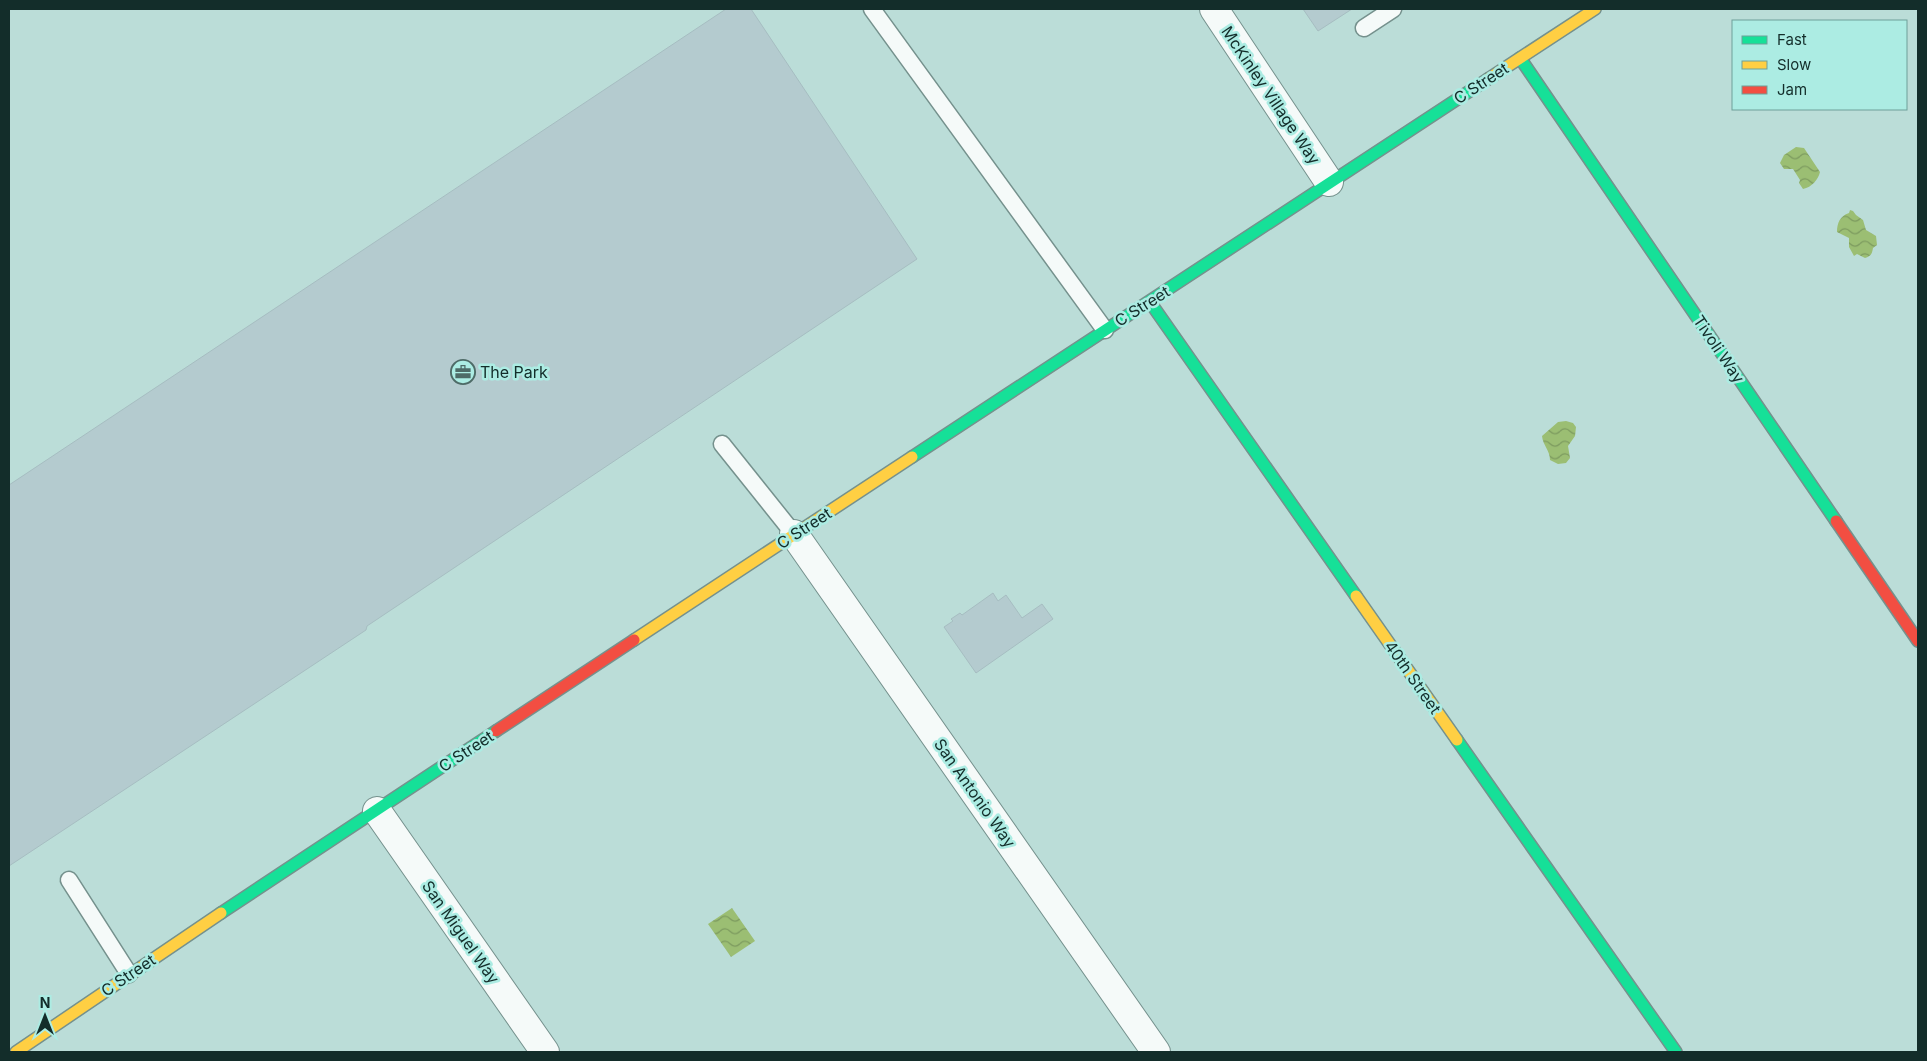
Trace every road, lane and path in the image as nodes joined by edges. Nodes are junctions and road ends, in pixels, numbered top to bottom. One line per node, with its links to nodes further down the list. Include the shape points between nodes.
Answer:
1 (872, 9): 9 (lane)
2 (1214, 9): 7 (street, McKinley Village Way)
3 (1392, 9): 5 (lane)
4 (1595, 9): 6 (street, C Street)
5 (1364, 28)
6 (1520, 58): 7 (street, C Street); 12 (street, Tivoli Way)
7 (1329, 182): 8 (street, C Street)
8 (1150, 302): 9 (street, C Street); 19 (street, 40th Street)
9 (1105, 330): 11 (street, C Street)
10 (722, 444): 11 (lane)
11 (794, 534): 13 (street, C Street); 18 (street, San Antonio Way)
12 (1918, 641)
13 (376, 810): 15 (street, C Street); 17 (street, San Miguel Way)
14 (69, 880): 15 (lane)
15 (129, 974): 16 (street, C Street)
16 (16, 1052)
17 (546, 1052)
18 (1156, 1052)
19 (1676, 1052)

